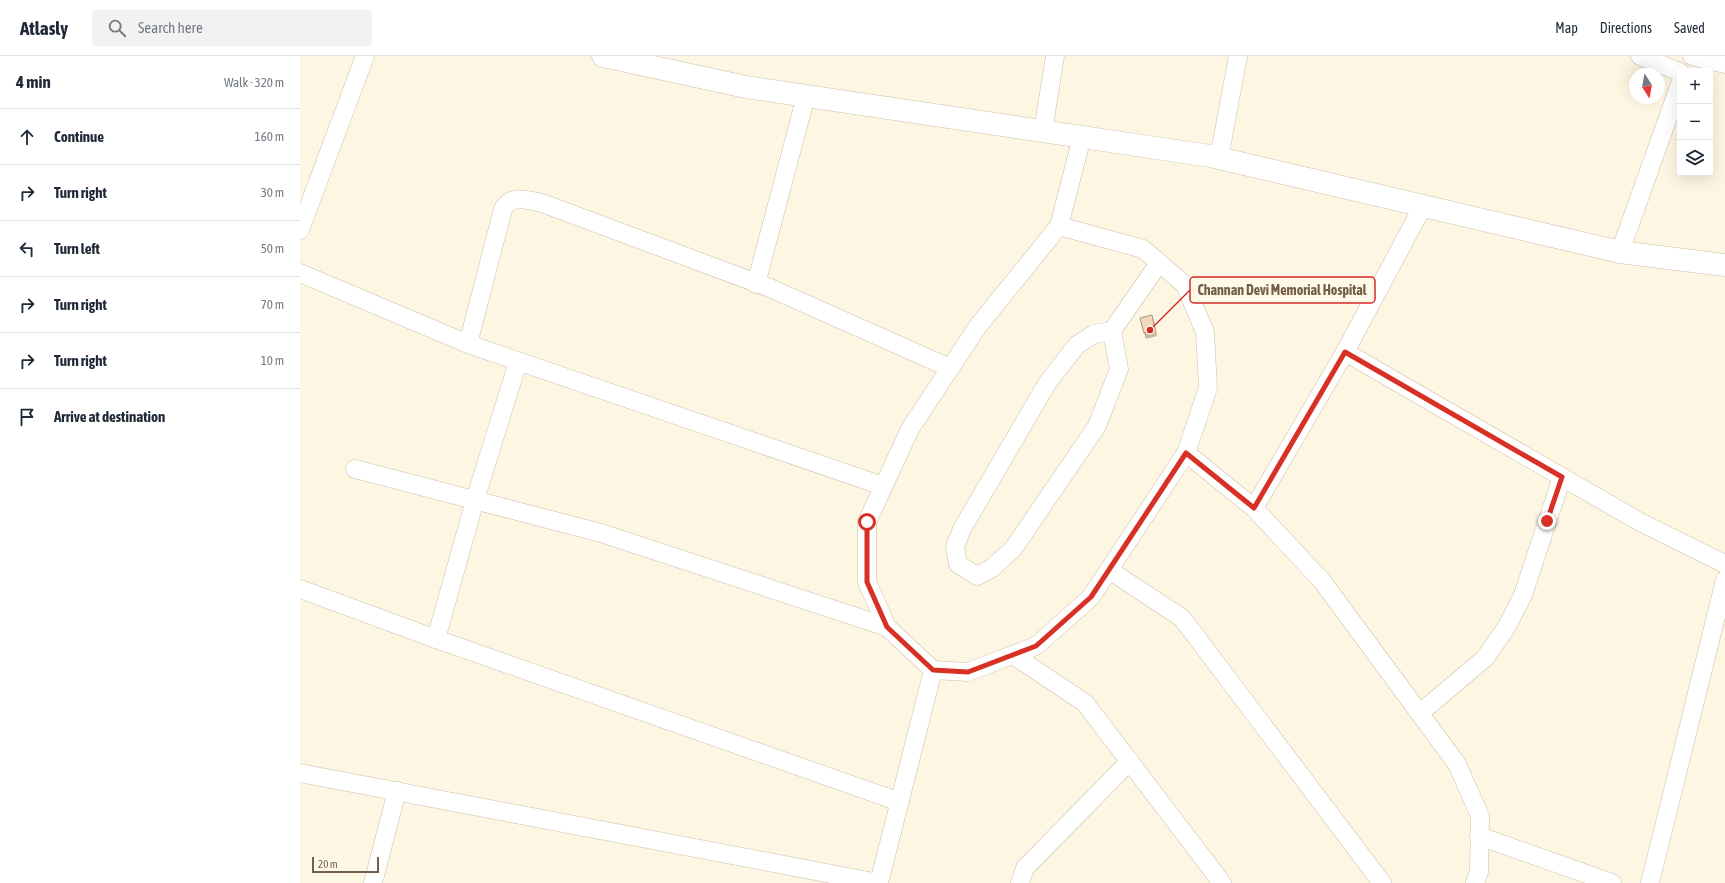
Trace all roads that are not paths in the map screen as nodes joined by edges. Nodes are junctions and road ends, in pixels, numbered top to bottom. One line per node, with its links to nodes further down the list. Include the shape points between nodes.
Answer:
1 (365, 56): 17 (street)
2 (603, 56): 11 (street, via 746,87)
3 (1055, 56): 12 (street)
4 (1238, 56): 14 (street)
5 (1640, 56): 9 (street)
6 (1691, 56): 7 (street); 8 (street)
7 (1725, 64)
8 (1686, 68)
9 (1677, 71)
10 (1677, 92): 18 (street)
11 (806, 96): 12 (street); 22 (street)
12 (1043, 131): 13 (street)
13 (1082, 137): 14 (street); 16 (street)
14 (1219, 158): 15 (street)
15 (1423, 206): 18 (street); 25 (street)
16 (1059, 226): 19 (street, via 1142,249); 27 (street, via 978,326)
17 (300, 230)
18 (1620, 252): 20 (street)
19 (1159, 263): 23 (street); 28 (street, via 1185,285 1205,332 1208,388)
20 (1725, 264)
21 (300, 273): 24 (street)
22 (756, 284): 24 (street, via 542,203 514,199 507,202 503,209); 27 (street)
23 (1112, 331): 23 (street, via 1119,369 1097,426 1013,549 992,568 976,576 958,564 955,547 962,529 1048,382 1077,345 1094,334)
24 (468, 344): 26 (street)
25 (1345, 352): 30 (street); 33 (street)
26 (518, 362): 31 (street); 32 (street)
27 (950, 368): 31 (street, via 910,429)
28 (1186, 453): 33 (street); 35 (street)
29 (355, 469): 32 (street)
30 (1562, 477): 34 (street, via 1640,522); 42 (street, via 1523,595 1506,628 1485,658)
31 (883, 486): 38 (street, via 867,522 867,582)
32 (475, 500): 38 (street, via 601,534); 39 (street)
33 (1254, 508): 42 (street, via 1322,581)
34 (1725, 564)
35 (1109, 570): 40 (street, via 1091,597 1069,617 1036,646); 52 (street, via 1182,618)
36 (1725, 580): 55 (street)
37 (300, 589): 39 (street)
38 (887, 627): 41 (street)
39 (436, 639): 46 (street)
40 (1013, 655): 41 (street, via 968,672); 43 (street, via 1085,703)
41 (933, 670): 46 (street)
42 (1420, 713): 47 (street, via 1457,764 1480,816)
43 (1130, 761): 50 (street, via 1025,868); 51 (street)
44 (300, 773): 45 (street)
45 (397, 791): 48 (street); 49 (street)
46 (900, 802): 49 (street)
47 (1479, 836): 53 (street, via 1479,872); 54 (street)
48 (373, 883)
49 (879, 883)
50 (1020, 883)
51 (1222, 883)
52 (1382, 883)
53 (1474, 883)
54 (1612, 883)
55 (1650, 883)

